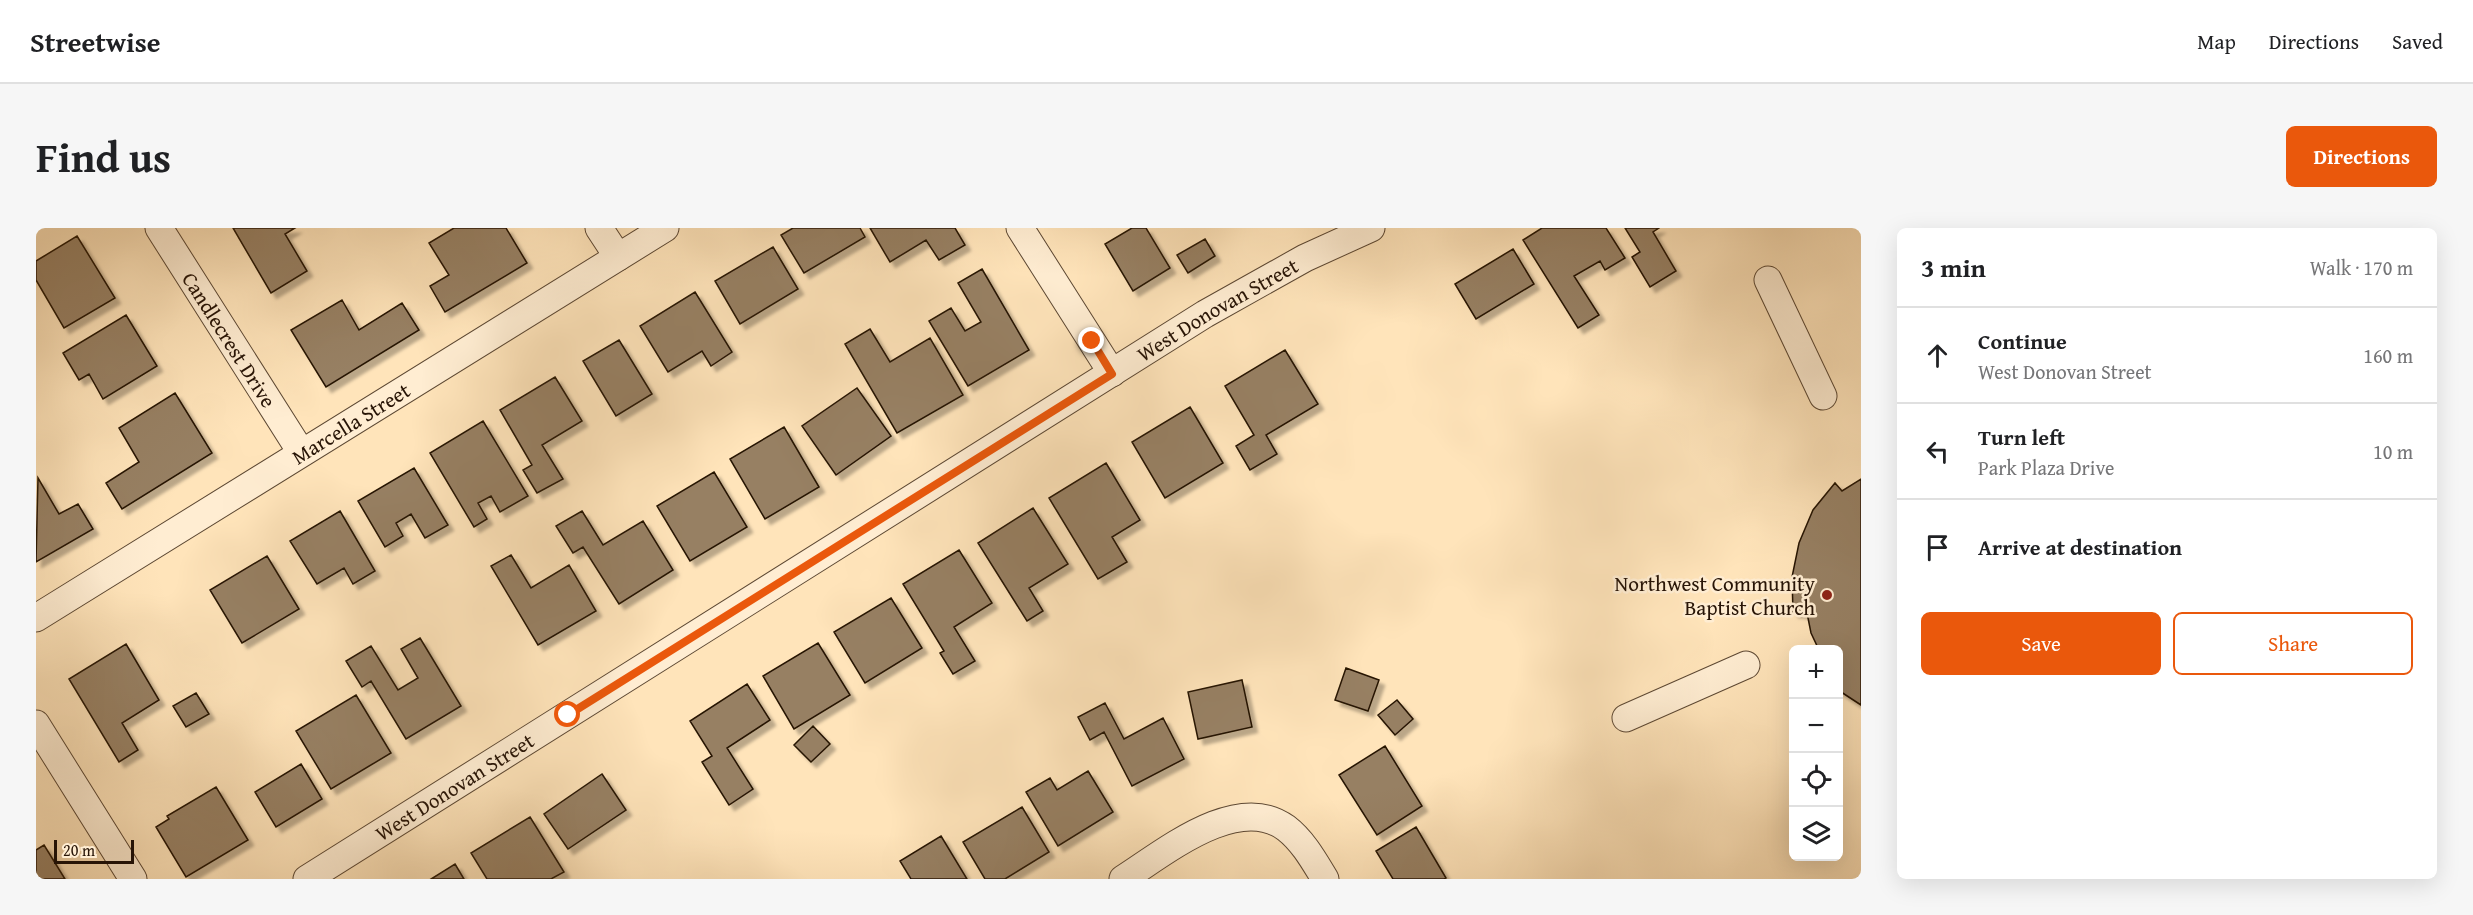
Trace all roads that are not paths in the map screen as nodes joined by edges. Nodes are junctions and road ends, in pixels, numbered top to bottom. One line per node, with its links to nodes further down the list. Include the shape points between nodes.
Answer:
1 (159, 228): 10 (street, Candlecrest Drive)
2 (599, 228): 6 (street)
3 (664, 228): 6 (street, Marcella Street)
4 (1020, 228): 8 (street)
5 (1371, 228): 8 (street, West Donovan Street, via 1305,258 1205,314)
6 (618, 257): 10 (street, Marcella Street)
7 (1768, 280): 9 (street)
8 (1112, 374): 16 (street, West Donovan Street)
9 (1823, 396)
10 (301, 452): 11 (street, Marcella Street)
11 (36, 618)
12 (1746, 665): 13 (street)
13 (1626, 718)
14 (36, 724): 15 (street)
15 (133, 879)
16 (307, 879)
17 (1123, 879): 18 (street, via 1204,828 1236,818 1261,816 1285,827 1308,850)
18 (1325, 879)

